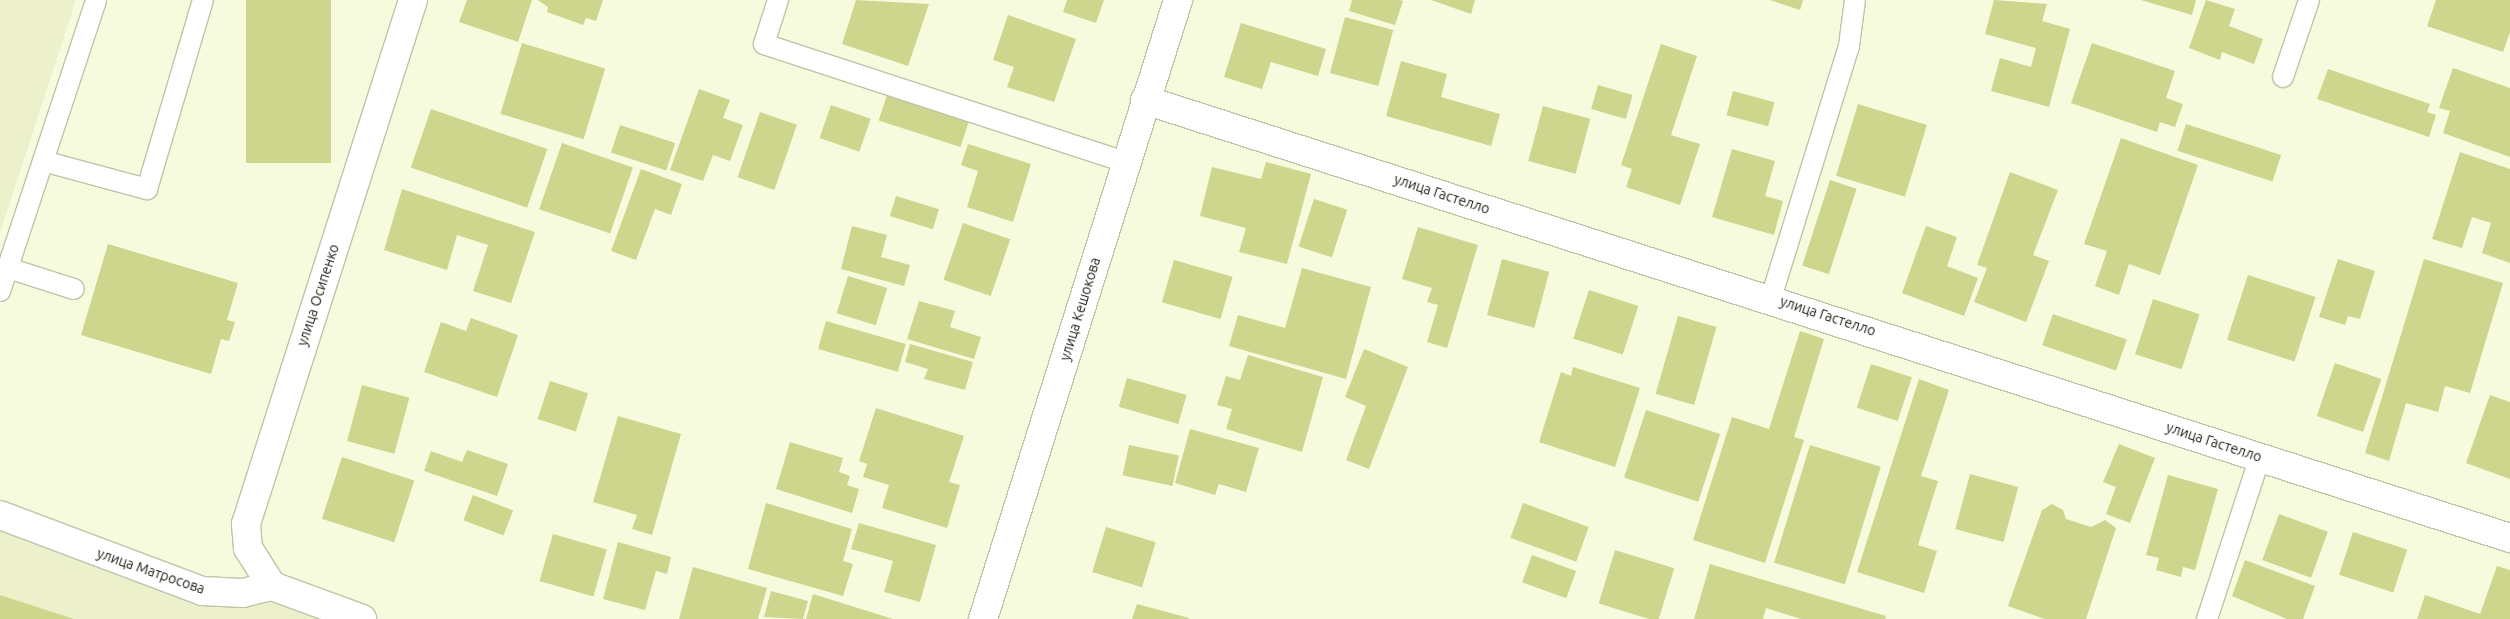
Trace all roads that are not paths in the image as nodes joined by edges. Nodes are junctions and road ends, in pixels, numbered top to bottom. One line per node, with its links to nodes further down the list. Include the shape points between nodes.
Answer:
1 (96, 0): 10 (lane)
2 (203, 0): 10 (lane, via 146,189)
3 (413, 0): 19 (street, улица Осипенко, via 252,499 246,524 248,548)
4 (778, 0): 11 (lane, via 764,44)
5 (1178, 0): 9 (street, улица Кешокова)
6 (1855, 0): 15 (lane, via 1849,46)
7 (2309, 0): 8 (lane)
8 (2283, 77)
9 (1146, 100): 11 (street, улица Кешокова); 15 (street, улица Гастелло)
10 (43, 161): 12 (lane)
11 (1126, 162): 21 (street, улица Кешокова)
12 (8, 268): 13 (lane); 14 (lane)
13 (74, 289)
14 (0, 291)
15 (1770, 298): 16 (street, улица Гастелло)
16 (2260, 457): 18 (street, улица Гастелло); 22 (lane)
17 (0, 516): 19 (street, улица Матросова, via 202,591 242,593)
18 (2510, 538)
19 (272, 586): 20 (street)
20 (362, 619)
21 (983, 619)
22 (2207, 619)

